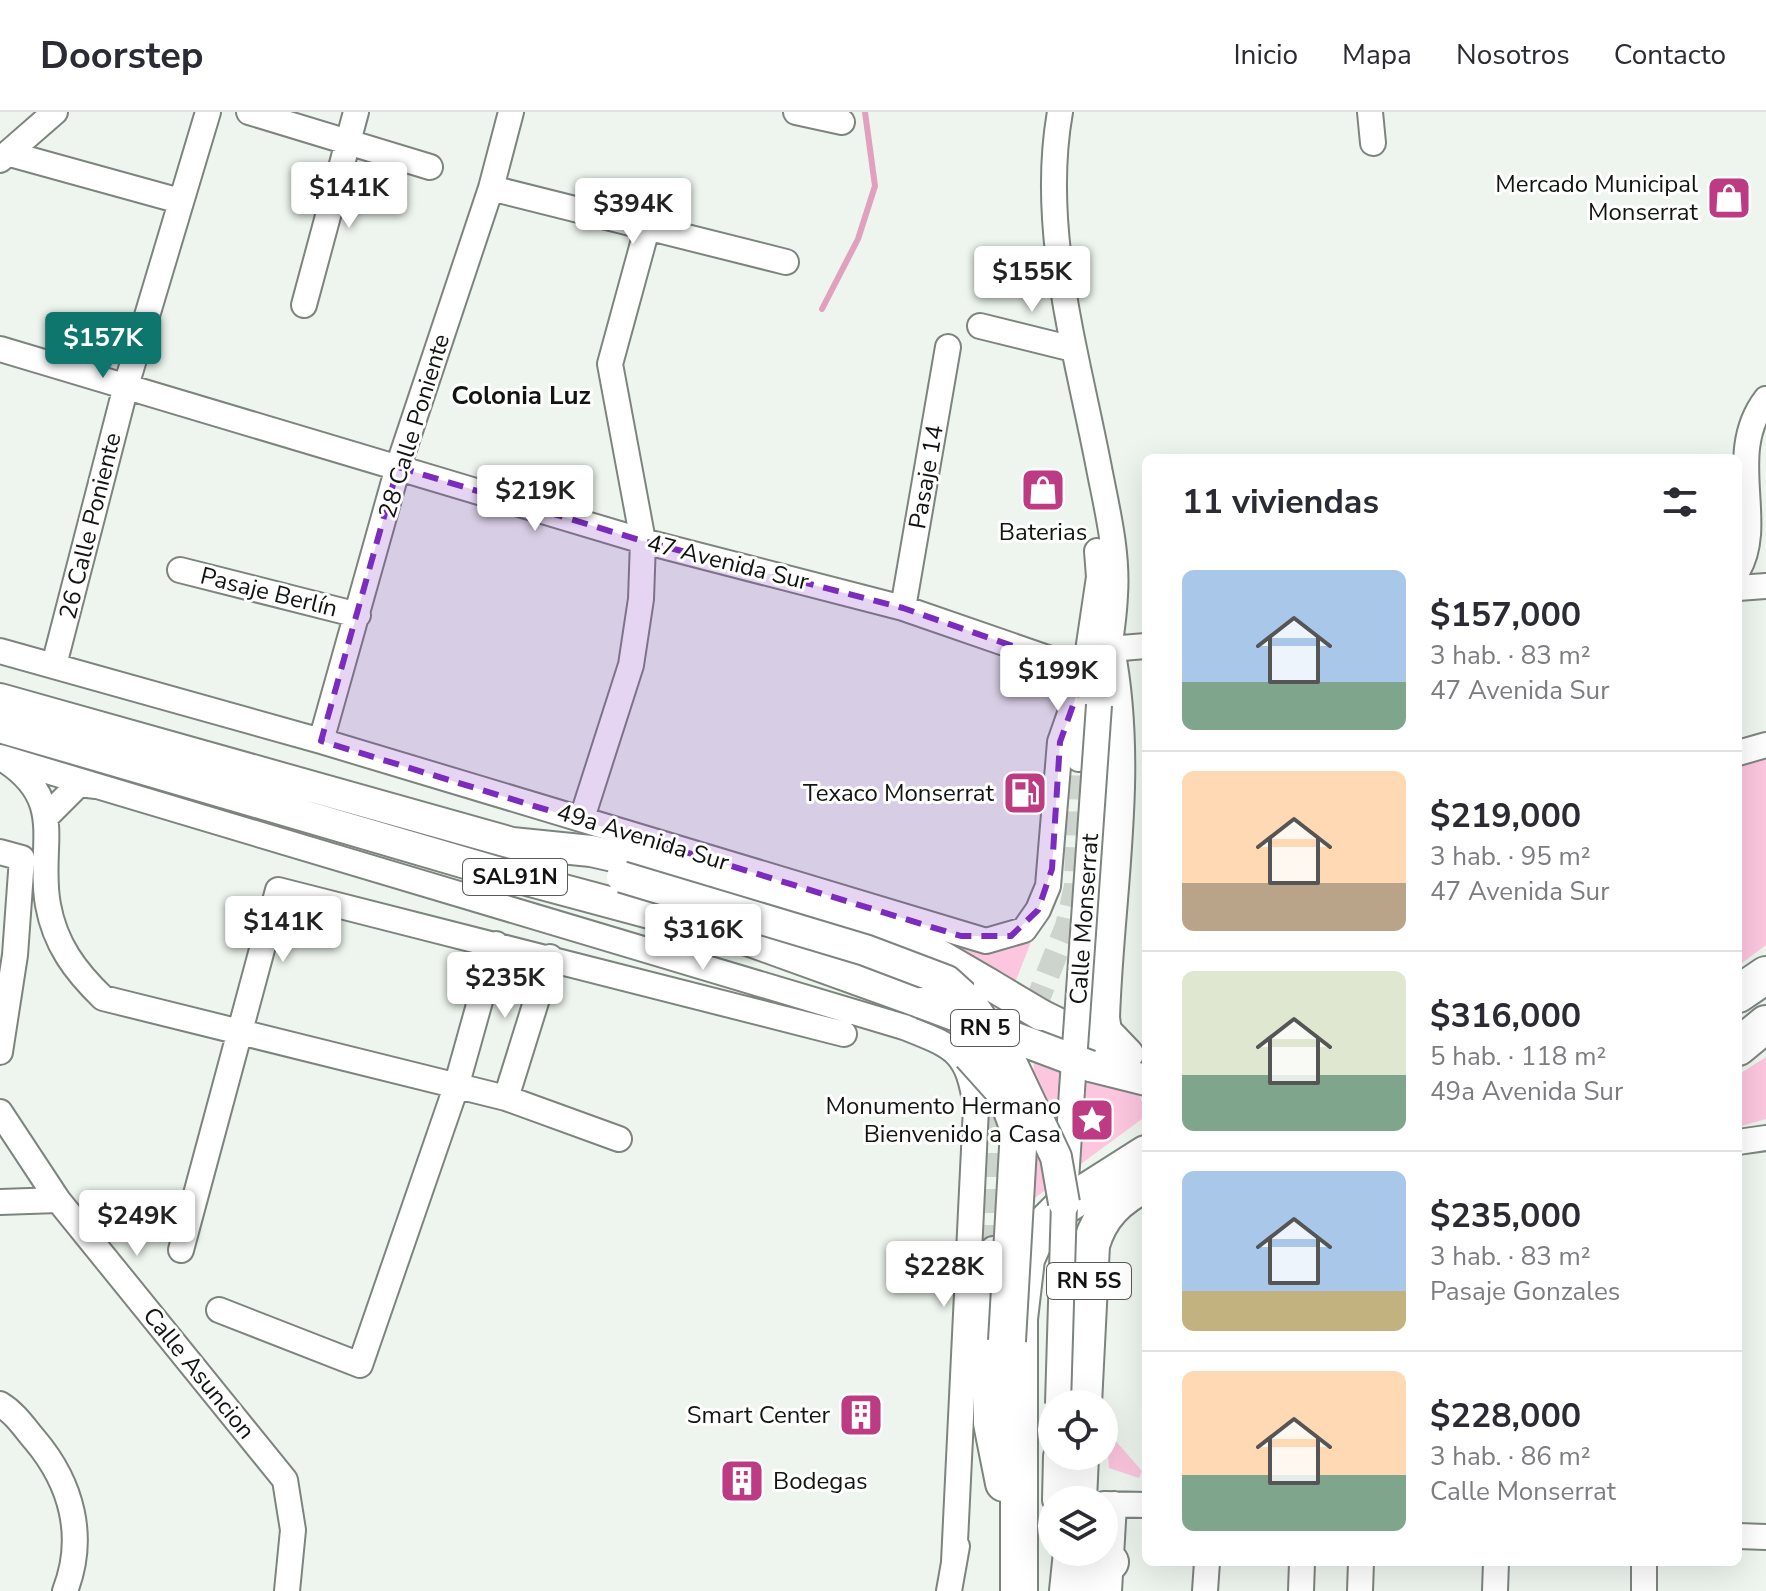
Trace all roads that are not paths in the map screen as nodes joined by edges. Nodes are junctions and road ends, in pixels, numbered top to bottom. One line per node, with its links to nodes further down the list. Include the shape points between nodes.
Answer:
1 (55, 112): 12 (street)
2 (208, 112): 15 (street, 26 Calle Poniente)
3 (249, 112): 10 (street)
4 (356, 112): 10 (street)
5 (511, 112): 14 (street, 28 Calle Poniente)
6 (796, 112): 9 (street)
7 (1060, 112): 22 (street, Calle Monserrat, via 1055,204)
8 (1370, 112): 11 (street)
9 (840, 117)
10 (347, 142): 13 (street); 18 (street)
11 (1373, 143)
12 (5, 157): 15 (street)
13 (430, 167)
14 (491, 188): 16 (street); 26 (street, 28 Calle Poniente)
15 (180, 201): 23 (street, 26 Calle Poniente)
16 (648, 225): 17 (street); 27 (street, via 610,364)
17 (786, 262)
18 (304, 305)
19 (980, 326): 22 (street)
20 (948, 347): 32 (street, Pasaje 14)
21 (0, 349): 23 (street, 47 Avenida Sur)
22 (1073, 349): 25 (street, Calle Monserrat)
23 (126, 386): 26 (street, 47 Avenida Sur); 37 (street, 26 Calle Poniente)
24 (1766, 399): 28 (street, via 1747,440 1751,534)
25 (1093, 437): 35 (street, Calle Monserrat, via 1116,593); 38 (street, Calle Monserrat, via 1099,577)
26 (398, 467): 27 (street, 47 Avenida Sur); 33 (street, 28 Calle Poniente)
27 (643, 541): 32 (street, 47 Avenida Sur); 48 (street, via 631,665)
28 (1742, 562)
29 (180, 570): 33 (street, Pasaje Berlín)
30 (1766, 586): 31 (street)
31 (1742, 588)
32 (903, 608): 38 (street, 47 Avenida Sur)
33 (358, 615): 41 (street, 28 Calle Poniente)
34 (1142, 646): 35 (street)
35 (1109, 649): 65 (main road, via 1119,697 1119,828 1104,1018 1106,1031); 77 (street, Calle Monserrat, bridge, via 1099,705)
36 (0, 651): 37 (street, 49a Avenida Sur)
37 (54, 665): 41 (street, 49a Avenida Sur)
38 (1085, 671): 45 (street, Calle Monserrat); 48 (street, 49a Avenida Sur, via 1060,742 1048,886 1032,921 1011,936 986,941 961,936)
39 (0, 699): 49 (main road, 49a Avenida Sur / SAL91N)
40 (0, 727): 56 (main road, SAL91N, via 739,937)
41 (321, 741): 48 (street, 49a Avenida Sur)
42 (1766, 745): 43 (street)
43 (1742, 752)
44 (0, 757): 46 (street); 47 (street, via 40,794)
45 (1079, 759)
46 (118, 790): 47 (street, via 79,784); 63 (street, via 904,1027)
47 (48, 815): 60 (street, via 47,903 60,946 85,980 103,998)
48 (582, 818)
49 (512, 843): 54 (main road, 49a Avenida Sur / SAL91N, via 591,851 879,933 929,949); 77 (main road, bridge, via 865,950 947,981 970,1002 1011,1062 1056,1157)
50 (11, 855): 64 (street, via 15,955)
51 (496, 944): 52 (street); 60 (street, via 278,890); 67 (street)
52 (550, 957): 61 (street); 68 (street)
53 (1766, 975): 55 (highway)
54 (989, 984): 65 (main road, 49a Avenida Sur / RN 5, bridge, via 1086,1039)
55 (1742, 991)
56 (922, 1003): 66 (main road, RN 5, bridge, via 1048,1052)
57 (1766, 1005): 58 (main road)
58 (1742, 1022)
59 (1766, 1024): 62 (highway)
60 (240, 1030): 67 (street); 79 (street)
61 (844, 1034)
62 (1742, 1044)
63 (961, 1050): 85 (highway, bridge, via 1006,1093 1019,1130 1007,1341 1008,1409); 90 (street, via 976,1108)
64 (0, 1052)
65 (1137, 1056)
66 (1142, 1079)
67 (456, 1087): 68 (street); 81 (street, via 360,1365)
68 (506, 1098): 71 (street)
69 (0, 1112): 75 (street, Calle Asuncion)
70 (1766, 1138): 72 (street)
71 (619, 1139)
72 (1742, 1141)
73 (1142, 1177): 85 (highway, via 1061,1208 1030,1245 1019,1319)
74 (1142, 1179): 83 (highway, RN 5S, via 1096,1226)
75 (58, 1200): 76 (street); 101 (street, Calle Asuncion, via 285,1480 293,1530)
76 (0, 1202)
77 (1064, 1203): 82 (street, Calle Monserrat, bridge)
78 (993, 1249): 80 (street)
79 (181, 1250)
80 (992, 1286): 90 (street); 99 (highway, via 992,1423)
81 (219, 1310)
82 (1058, 1390)
83 (1084, 1390)
84 (0, 1404): 100 (street, via 51,1457 72,1508 75,1564)
85 (1020, 1467): 99 (highway)
86 (1118, 1504): 87 (street)
87 (1142, 1505)
88 (1742, 1536): 89 (street)
89 (1766, 1537)
90 (954, 1562): 102 (street)
91 (1054, 1566): 103 (street)
92 (1071, 1566): 104 (highway)
93 (1207, 1566): 106 (street)
94 (1302, 1566): 107 (street)
95 (1361, 1566): 108 (street)
96 (1496, 1566): 109 (street)
97 (1644, 1566): 110 (street)
98 (1110, 1577): 105 (highway, via 1092,1574)
99 (1019, 1584)
100 (65, 1591)
101 (287, 1591)
102 (949, 1591)
103 (1054, 1591)
104 (1068, 1591)
105 (1081, 1591)
106 (1205, 1591)
107 (1301, 1591)
108 (1360, 1591)
109 (1495, 1591)
110 (1644, 1591)

